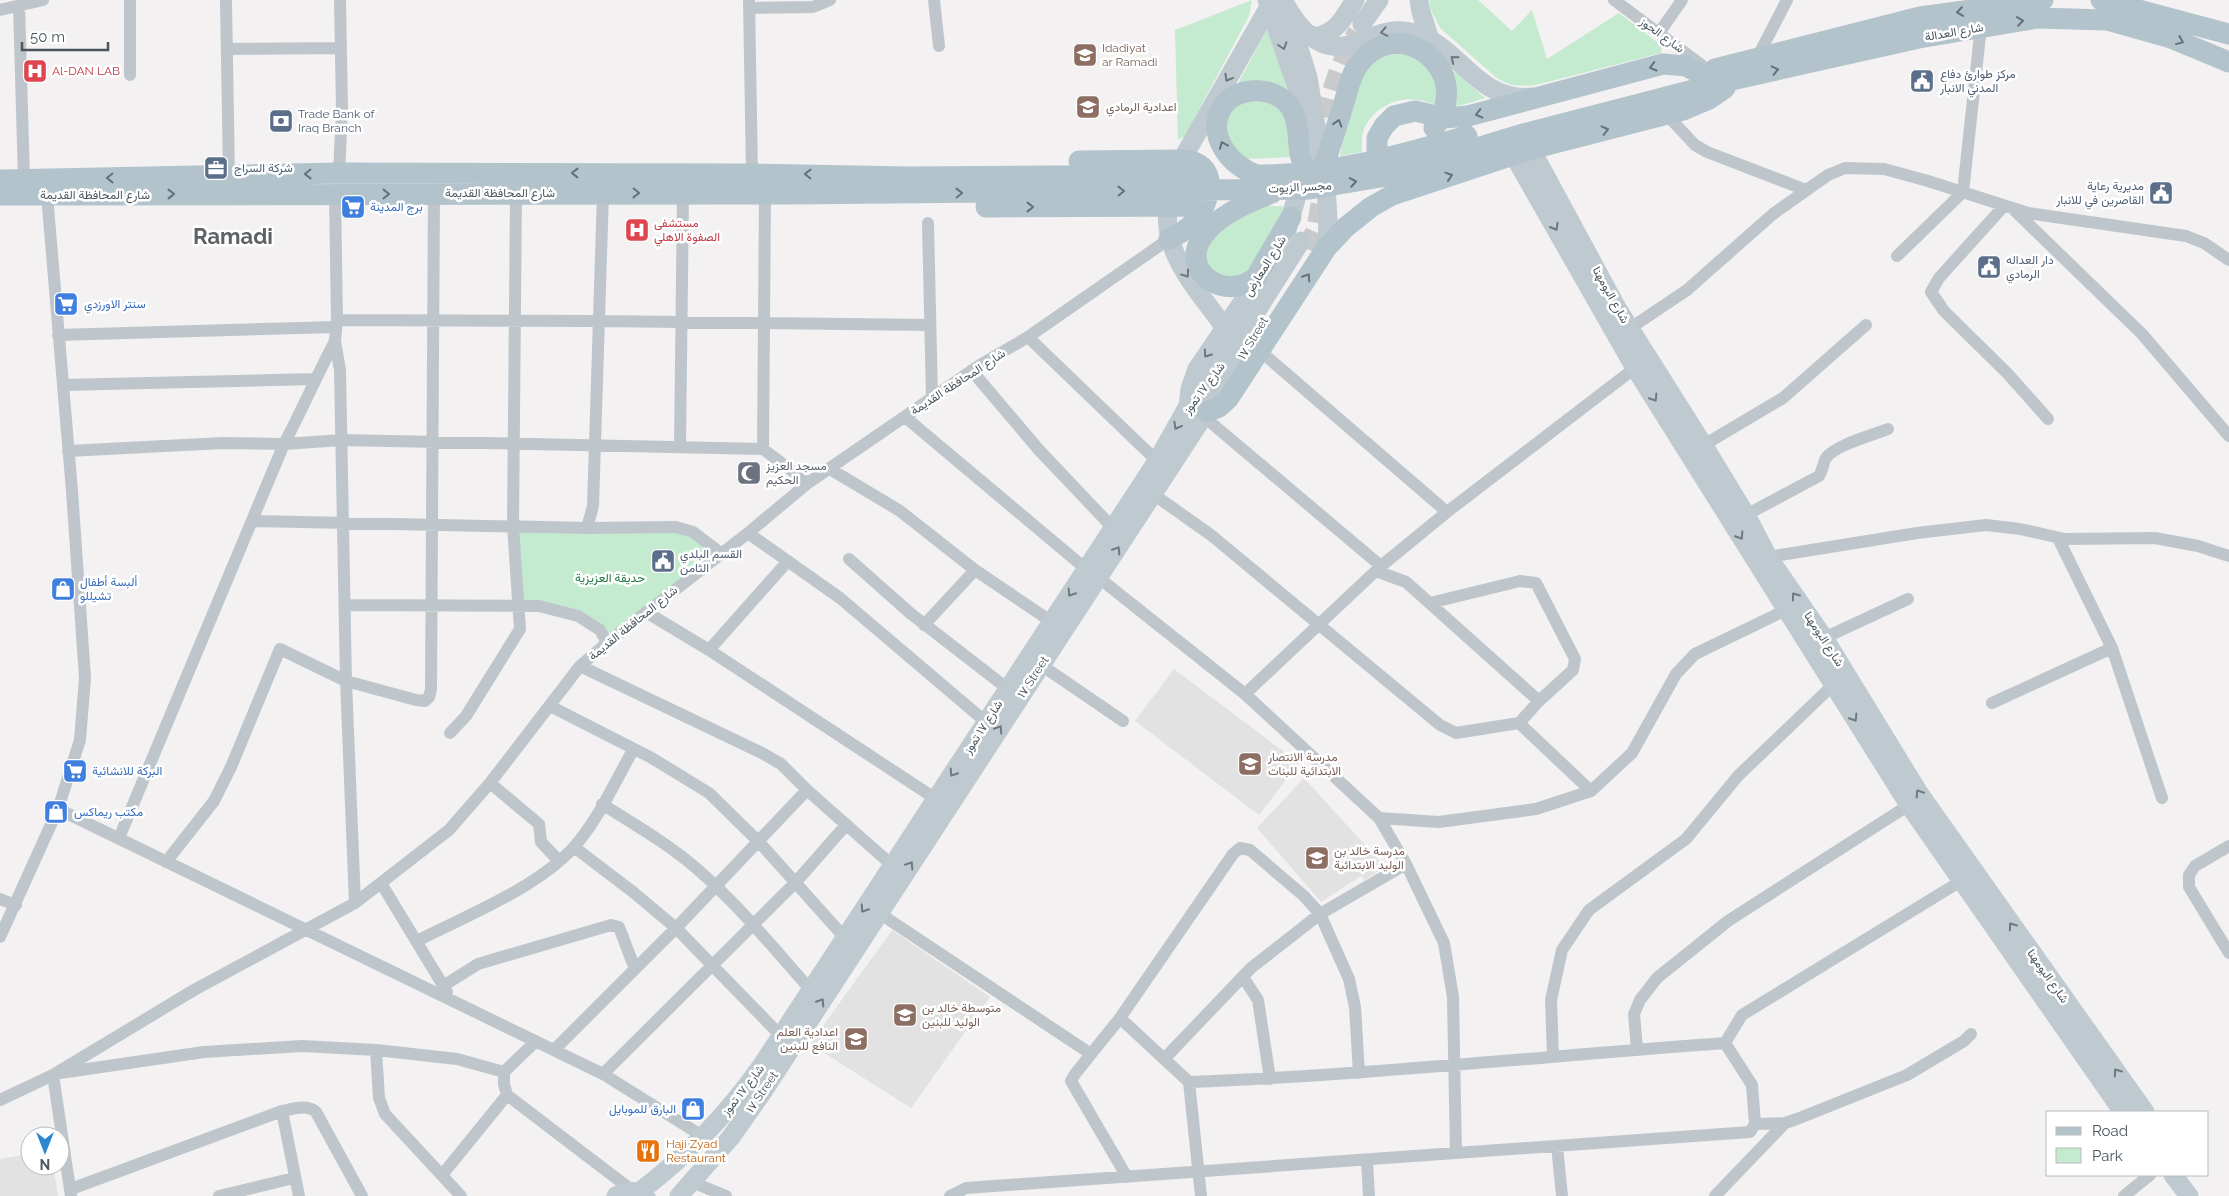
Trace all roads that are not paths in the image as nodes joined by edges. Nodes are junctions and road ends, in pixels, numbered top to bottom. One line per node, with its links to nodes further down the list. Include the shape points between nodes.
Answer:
1 (43, 0): 19 (street)
2 (130, 0): 32 (street)
3 (226, 0): 28 (street)
4 (340, 0): 27 (street)
5 (830, 0): 18 (street, via 813,7)
6 (934, 0): 26 (street)
7 (1355, 0): 22 (street, via 1336,29 1327,35 1316,37)
8 (1366, 0): 9 (street, via 1358,21)
9 (1380, 0)
10 (1419, 0): 25 (street)
11 (1614, 0): 23 (street, شارع الحوز)
12 (1682, 0): 23 (street)
13 (1787, 0): 29 (street)
14 (2043, 0): 17 (main road, شارع العدالة)
15 (2101, 0): 24 (main road)
16 (1276, 2): 22 (street); 39 (street, one-way to 39); 40 (street, شارع المعارض, via 1308,77)
17 (2020, 2): 29 (main road, شارع العدالة, one-way to 29, via 1920,17)
18 (749, 4): 41 (street)
19 (19, 5): 20 (street); 46 (street)
20 (0, 10)
21 (1981, 26): 30 (main road, شارع العدالة, one-way to 30, via 2037,18 2108,20 2171,38); 33 (main road, شارع العدالة, one-way to 21); 52 (street)
22 (1303, 31): 25 (street, one-way to 22, via 1415,33 1395,30 1338,46 1317,41)
23 (1659, 33): 31 (street, شارع الحوز)
24 (2229, 34)
25 (1430, 40): 35 (street, one-way to 25, via 1522,98 1502,94 1487,86)
26 (939, 46)
27 (341, 48): 28 (street); 47 (street, via 342,111)
28 (227, 49): 44 (street)
29 (1758, 58): 31 (main road, شارع العدالة)
30 (2229, 62)
31 (1704, 72): 34 (main road, شارع العدالة); 35 (main road, one-way to 35, via 1663,64)
32 (130, 75)
33 (1736, 79): 34 (main road, شارع العدالة); 36 (main road, via 1709,99)
34 (1676, 86): 38 (main road, مجسر الزيوت); 50 (main road, مجسر الزيوت, one-way to 34, via 1332,186 1381,177)
35 (1560, 93): 49 (main road, one-way to 49, via 1468,116 1445,118 1415,110 1394,116 1377,138 1377,160 1389,177 1402,184)
36 (1666, 114): 37 (main road, one-way to 36); 51 (street, via 1695,145 1707,152)
37 (1522, 152): 49 (main road, one-way to 37); 61 (street, شارع البومهنا)
38 (1402, 154): 40 (main road, one-way to 38, via 1353,74 1370,53 1395,44 1413,47 1429,55 1441,69 1448,95 1442,115 1424,140); 43 (main road, مجسر الزيوت, via 1329,170)
39 (1182, 160): 42 (main road, via 878,165 851,169); 62 (street, via 1172,181); 63 (main road, via 1196,161 1208,172)
40 (1314, 169): 43 (main road, one-way to 40, via 1241,168 1223,148 1218,132 1219,115 1228,101 1246,92 1273,92 1292,109 1296,118 1299,152); 65 (street, شارع المعارض); 68 (street, شارع المعارض, via 1328,219)
41 (752, 174): 42 (main road, شارع المحافظة القديمة, one-way to 41); 47 (main road, شارع المحافظة القديمة, one-way to 47)
42 (837, 175): 48 (main road, شارع المحافظة القديمة)
43 (1257, 175): 48 (main road, مجسر الزيوت)
44 (229, 176): 46 (main road, شارع المحافظة القديمة, one-way to 46); 47 (main road, شارع المحافظة القديمة, one-way to 44)
45 (0, 180): 46 (main road, شارع المحافظة القديمة)
46 (24, 180)
47 (337, 184): 55 (main road, شارع المحافظة القديمة, one-way to 55); 60 (main road, شارع المحافظة القديمة, one-way to 47); 76 (street)
48 (910, 185): 50 (main road, مجسر الزيوت, one-way to 50); 58 (main road, شارع المحافظة القديمة)
49 (1416, 186): 68 (main road, via 1371,207 1346,227)
50 (1289, 189): 65 (main road, via 1241,206 1214,225 1198,244 1197,264 1209,280 1218,285 1228,288 1248,283 1256,277)
51 (1806, 190): 52 (street, via 1845,168 1884,170); 80 (street, via 1773,214 1687,290)
52 (1963, 192): 64 (street); 69 (street)
53 (516, 193): 54 (main road, شارع المحافظة القديمة); 55 (main road, شارع المحافظة القديمة); 72 (street)
54 (603, 193): 56 (main road, شارع المحافظة القديمة, one-way to 56); 73 (street)
55 (434, 194): 71 (street)
56 (683, 194): 57 (main road, شارع المحافظة القديمة); 74 (street)
57 (765, 194): 58 (main road, شارع المحافظة القديمة); 75 (street)
58 (789, 194): 62 (main road, one-way to 62, via 846,204 904,208)
59 (0, 195): 60 (main road, شارع المحافظة القديمة)
60 (47, 195): 81 (street)
61 (1550, 202): 80 (street, شارع البومهنا); 85 (street, شارع البومهنا, one-way to 85)
62 (1168, 206): 63 (main road); 67 (street)
63 (1204, 206): 67 (main road, via 1190,227)
64 (2008, 208): 70 (street, via 2186,236 2204,243); 92 (street, via 1939,278 1931,292 1944,311); 94 (street, via 2142,334)
65 (1291, 217): 79 (street, شارع المعارض, via 1284,238)
66 (928, 223): 77 (street)
67 (1169, 239): 79 (street, one-way to 79, via 1181,267); 82 (street, شارع المحافظة القديمة)
68 (1312, 246): 84 (main road, one-way to 68); 90 (street, ١٧ Street)
69 (1897, 256)
70 (2229, 260)
71 (432, 320): 72 (street); 76 (street); 96 (street)
72 (517, 320): 73 (street); 97 (street)
73 (599, 321): 74 (street); 99 (street)
74 (682, 321): 75 (street); 100 (street)
75 (764, 322): 77 (street); 102 (street)
76 (337, 324): 81 (street); 83 (street)
77 (930, 325): 89 (street)
78 (1866, 325): 101 (street, via 1783,398)
79 (1225, 328): 90 (street, شارع المعارض, one-way to 90, via 1197,369 1190,389)
80 (1630, 329): 101 (street, شارع البومهنا)
81 (58, 335): 88 (street)
82 (1028, 337): 86 (street, شارع المحافظة القديمة); 104 (street)
83 (335, 341): 87 (street); 95 (street, via 340,370)
84 (1260, 350): 90 (main road, via 1219,408); 109 (street)
85 (1635, 368): 101 (street, شارع البومهنا, one-way to 101); 109 (street)
86 (972, 371): 89 (street, شارع المحافظة القديمة); 116 (street, via 1039,450)
87 (314, 379): 88 (street); 98 (street)
88 (63, 385): 103 (street)
89 (932, 398): 91 (street, شارع المحافظة القديمة)
90 (1199, 411): 104 (street, شارع ١٧ تموز, one-way to 104); 107 (street, ١٧ Street); 124 (street)
91 (905, 417): 105 (street, شارع المحافظة القديمة); 126 (street)
92 (2048, 419)
93 (1888, 429): 110 (street, via 1832,451 1824,460 1824,469 1819,476)
94 (2229, 436)
95 (342, 440): 96 (street); 98 (street); 112 (street)
96 (432, 442): 97 (street); 113 (street)
97 (514, 443): 99 (street); 114 (street)
98 (284, 444): 103 (street, via 223,443); 111 (street)
99 (596, 445): 100 (street); 115 (street, via 593,506)
100 (680, 447): 102 (street)
101 (1696, 449): 110 (street, شارع البومهنا); 132 (street, شارع البومهنا, one-way to 132)
102 (763, 450): 106 (street)
103 (68, 451): 162 (street, via 85,678 80,740)
104 (1157, 460): 108 (street, شارع ١٧ تموز)
105 (830, 469): 106 (street, شارع المحافظة القديمة); 125 (street, via 900,511)
106 (808, 484): 117 (street, شارع المحافظة القديمة)
107 (1153, 494): 108 (street, ١٧ Street); 135 (street, via 1210,535)
108 (1133, 510): 116 (street, شارع ١٧ تموز); 126 (street, ١٧ Street, one-way to 108)
109 (1447, 512): 124 (street)
110 (1746, 515): 121 (street, شارع البومهنا)
111 (253, 521): 112 (street); 165 (street)
112 (344, 523): 113 (street); 129 (street)
113 (433, 524): 114 (street); 130 (street)
114 (513, 526): 115 (street); 131 (street)
115 (587, 528): 119 (street, via 676,527 692,532)
116 (1113, 528): 126 (street, شارع ١٧ تموز)
117 (748, 533): 119 (street, شارع المحافظة القديمة); 123 (street)
118 (2058, 538): 120 (street, via 2155,538); 121 (street, via 1986,525); 139 (street)
119 (722, 554): 133 (street, شارع المحافظة القديمة)
120 (2229, 556)
121 (1768, 557): 137 (street, شارع البومهنا, one-way to 121)
122 (850, 559): 136 (street)
123 (788, 561): 140 (street); 150 (street, via 840,598)
124 (1379, 569): 128 (street, via 1406,582); 135 (street)
125 (975, 570): 134 (street); 136 (street)
126 (1093, 573): 134 (street, شارع ١٧ تموز, one-way to 134); 141 (street, ١٧ Street); 146 (street)
127 (1908, 598): 137 (street)
128 (1430, 603): 147 (street); 147 (street, via 1520,581 1536,583 1575,659 1573,670)
129 (345, 605): 130 (street); 143 (street)
130 (432, 605): 131 (street); 143 (street, via 431,689 425,701)
131 (519, 605): 138 (street, via 539,606 578,616 600,630); 153 (street, via 521,622 518,636 466,716)
132 (1786, 610): 144 (street, شارع البومهنا); 157 (street, via 1695,654 1676,674 1632,753)
133 (646, 612): 138 (street, شارع المحافظة القديمة); 140 (street)
134 (1052, 622): 145 (street, شارع ١٧ تموز)
135 (1317, 624): 146 (street); 152 (street, via 1440,725 1456,733)
136 (924, 625): 145 (street)
137 (1824, 638): 217 (street, شارع البومهنا, one-way to 137, via 1919,793)
138 (607, 643): 142 (street, شارع المحافظة القديمة)
139 (2112, 648): 148 (street); 159 (street)
140 (708, 650): 158 (street)
141 (1041, 665): 151 (street); 180 (street, ١٧ Street, one-way to 141)
142 (580, 666): 149 (street, شارع المحافظة القديمة); 156 (street, via 762,753 780,764)
143 (346, 681): 170 (street, via 280,650 214,801); 178 (street)
144 (1833, 685): 161 (street, شارع البومهنا, one-way to 161); 204 (street, via 1738,776 1686,839 1589,910 1562,950 1551,1000)
145 (1008, 689): 150 (street, شارع ١٧ تموز)
146 (1245, 694): 163 (street)
147 (1539, 701): 152 (street)
148 (1992, 703)
149 (550, 706): 154 (street); 155 (street, شارع المحافظة القديمة)
150 (986, 722): 158 (street, شارع ١٧ تموز, one-way to 158)
151 (1123, 722)
152 (1519, 723): 157 (street)
153 (450, 732)
154 (633, 750): 160 (street); 166 (street, via 709,793)
155 (490, 783): 169 (street, via 539,824 541,842); 174 (street, شارع المحافظة القديمة, via 449,830)
156 (807, 790): 164 (street); 166 (street)
157 (1591, 792): 163 (street, via 1536,809 1439,822)
158 (936, 798): 172 (street, شارع ١٧ تموز)
159 (2162, 798)
160 (602, 804): 168 (street); 176 (street, via 651,835)
161 (1908, 805): 173 (street, شارع البومهنا); 200 (street, via 1728,922 1657,978 1634,1014)
162 (58, 809): 165 (street); 179 (street)
163 (1379, 818): 171 (street)
164 (846, 825): 172 (street); 175 (street)
165 (119, 838): 170 (street)
166 (759, 842): 175 (street); 176 (street)
167 (2229, 846): 188 (street, via 2196,866 2189,876 2189,886)
168 (574, 847): 169 (street); 183 (street)
169 (559, 861): 187 (street, via 538,878)
170 (166, 862): 184 (street)
171 (1406, 864): 181 (street); 206 (street, via 1444,943 1453,997)
172 (892, 866): 186 (street, شارع ١٧ تموز, one-way to 186)
173 (1961, 881): 199 (street, via 1742,1015); 216 (street, شارع البومهنا)
174 (381, 883): 178 (street, شارع المحافظة القديمة); 187 (street)
175 (795, 883): 182 (street); 186 (street)
176 (716, 886): 182 (street); 183 (street)
177 (0, 899): 179 (street)
178 (354, 903): 184 (street, شارع المحافظة القديمة)
179 (16, 905): 185 (street)
180 (879, 913): 203 (street); 230 (street, ١٧ Street, one-way to 180, via 746,1116)
181 (1320, 914): 191 (street); 195 (street, via 1250,850 1240,848); 208 (street, via 1349,979)
182 (753, 925): 189 (street); 193 (street)
183 (676, 928): 189 (street); 190 (street)
184 (308, 929): 194 (street); 209 (street, شارع المحافظة القديمة, via 194,990)
185 (0, 938)
186 (845, 938): 193 (street, شارع ١٧ تموز)
187 (417, 940): 192 (street)
188 (2229, 953)
189 (713, 965): 197 (street); 210 (street)
190 (635, 969): 192 (street, via 619,927 611,925 478,964); 202 (street)
191 (1243, 977): 205 (street); 211 (street, via 1258,1000)
192 (443, 986): 194 (street)
193 (811, 990): 197 (street, شارع ١٧ تموز)
194 (451, 999): 198 (street)
195 (1120, 1018): 203 (street); 205 (street)
196 (1971, 1034): 218 (street, via 1907,1076)
197 (781, 1036): 220 (street, شارع ١٧ تموز, via 745,1089)
198 (536, 1041): 202 (street); 207 (street)
199 (1725, 1043): 200 (street); 219 (street, via 1752,1085)
200 (1637, 1049): 204 (street)
201 (376, 1050): 207 (street, via 457,1059); 209 (street, via 302,1046 204,1052); 225 (street, via 379,1098 385,1114)
202 (554, 1050): 210 (street)
203 (1091, 1054): 228 (street, via 1071,1081)
204 (1554, 1056): 206 (street)
205 (1165, 1058): 212 (street)
206 (1453, 1065): 208 (street); 222 (street)
207 (504, 1072): 213 (street)
208 (1359, 1073): 211 (street)
209 (54, 1074): 214 (street); 231 (street)
210 (603, 1074): 220 (street)
211 (1270, 1079): 212 (street)
212 (1189, 1082): 224 (street)
213 (507, 1095): 225 (street); 232 (street)
214 (0, 1100)
215 (282, 1111): 229 (street); 231 (street); 236 (street, via 304,1107 316,1112)
216 (2122, 1111)
217 (2144, 1111)
218 (1786, 1123): 219 (street); 242 (street)
219 (1755, 1124): 221 (street, via 1750,1132)
220 (704, 1136): 232 (street, شارع ١٧ تموز)
221 (1557, 1146): 222 (street); 241 (street)
222 (1456, 1153): 223 (street)
223 (1367, 1160): 224 (street); 240 (street)
224 (1200, 1172): 228 (street); 239 (street)
225 (442, 1174): 233 (street)
226 (2149, 1176): 243 (street)
227 (2174, 1176): 244 (street)
228 (1128, 1177): 238 (street, via 966,1188)
229 (294, 1178): 234 (street); 235 (street)
230 (686, 1189): 237 (street)
231 (71, 1193)
232 (634, 1194)
233 (456, 1195)
234 (219, 1196)
235 (299, 1196)
236 (362, 1196)
237 (726, 1196)
238 (950, 1196)
239 (1201, 1196)
240 (1369, 1196)
241 (1562, 1196)
242 (1714, 1196)
243 (2124, 1196)
244 (2189, 1196)

